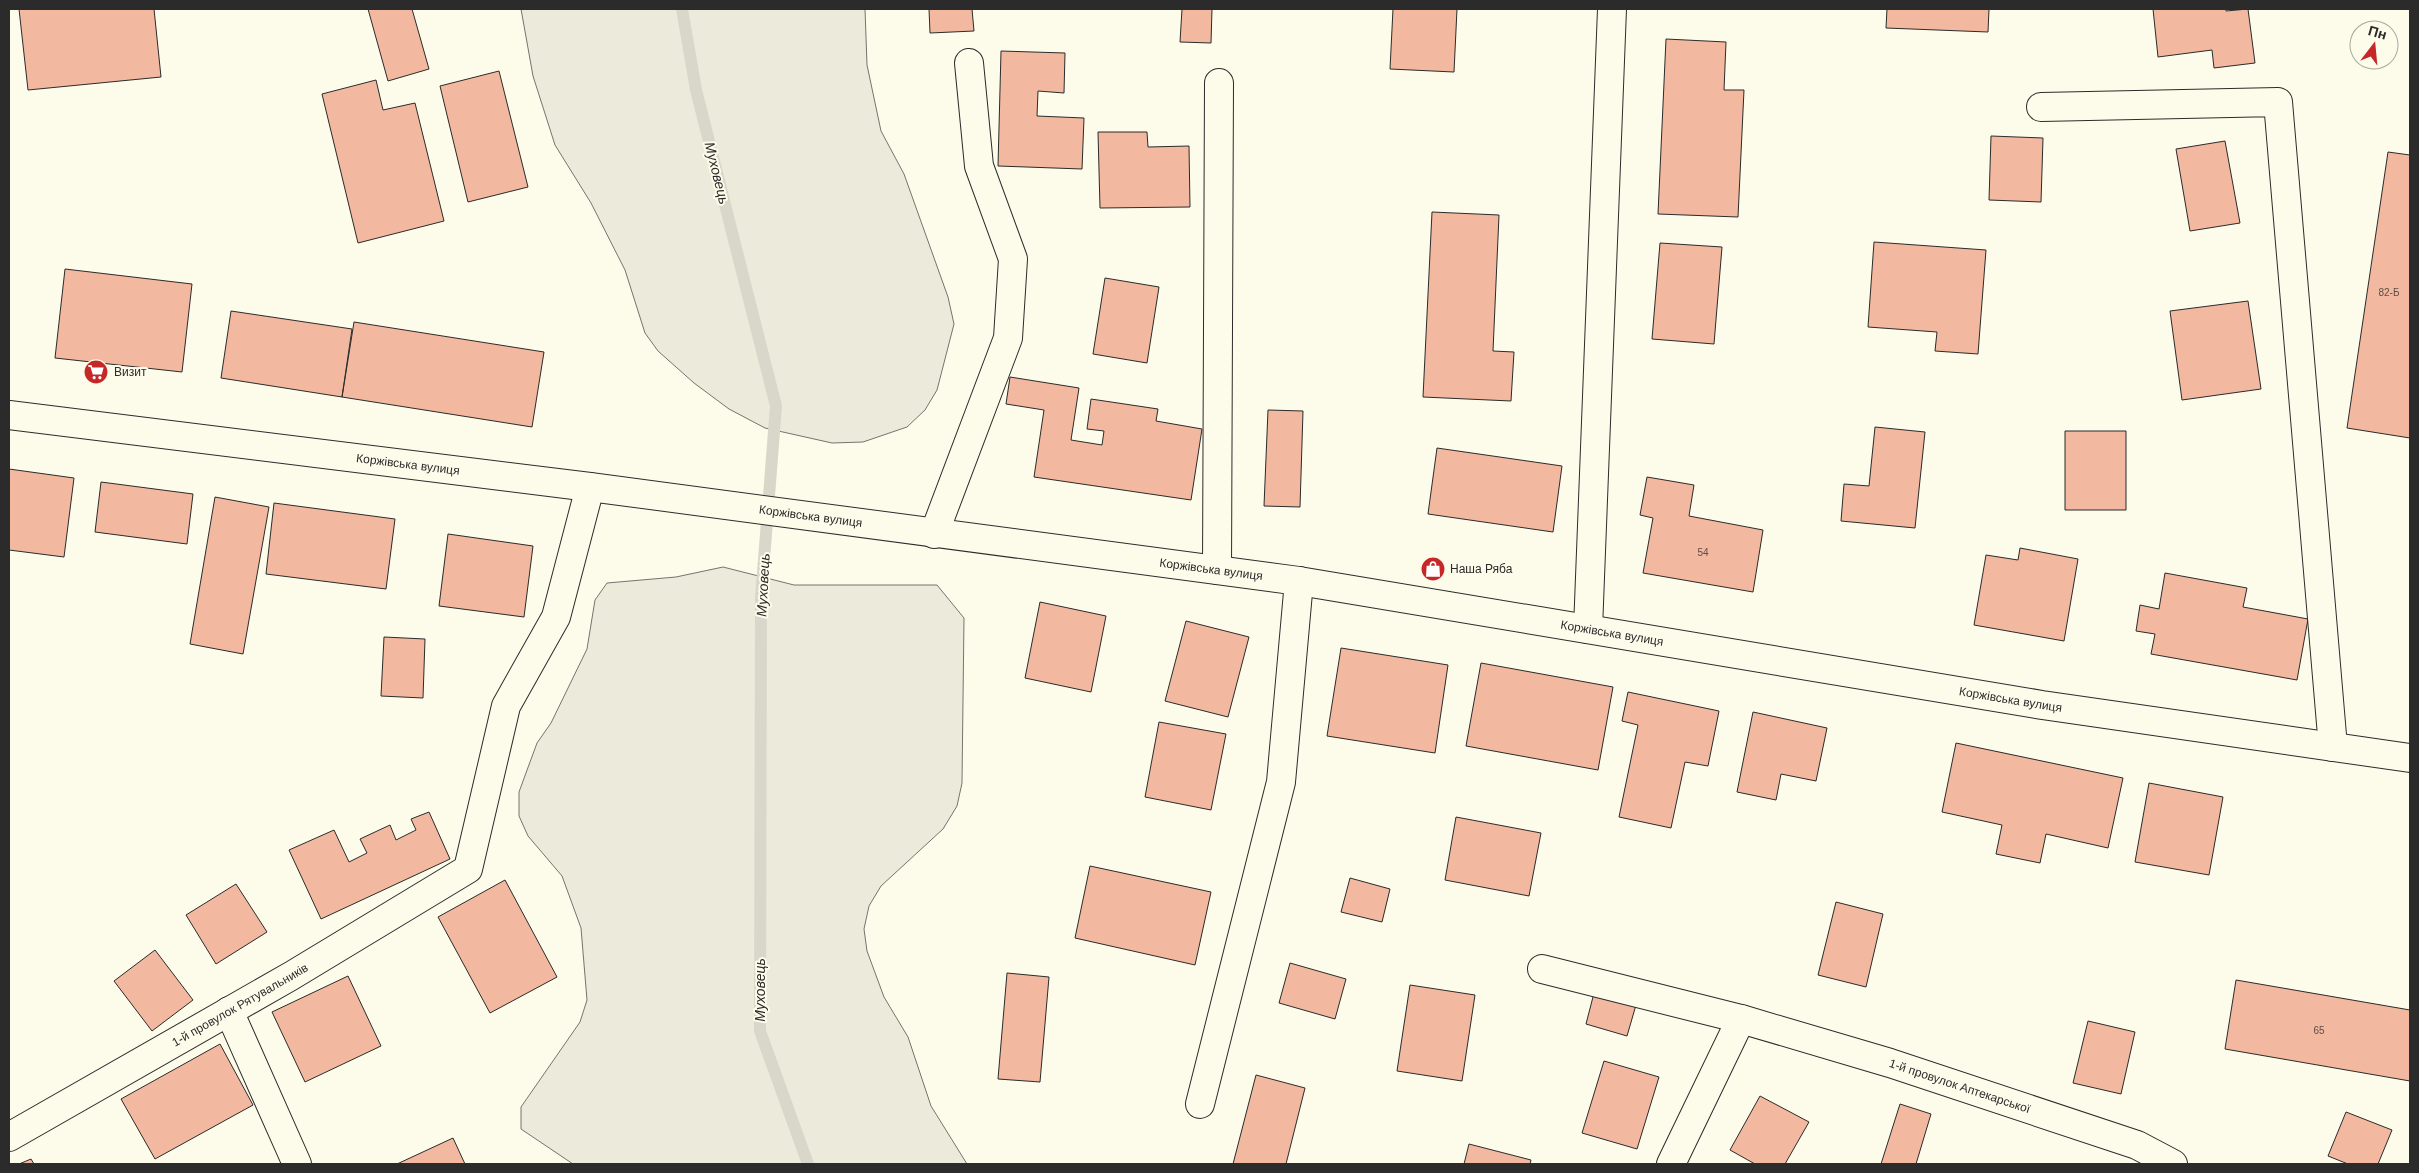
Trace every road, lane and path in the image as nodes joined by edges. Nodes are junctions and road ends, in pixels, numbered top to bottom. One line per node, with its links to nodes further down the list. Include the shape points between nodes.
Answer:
1 (1612, 9): 10 (street)
2 (969, 63): 7 (street, via 978,166 1012,259 1008,338)
3 (1220, 83): 8 (street)
4 (2041, 107): 11 (street, via 2278,102)
5 (9, 415): 6 (street, Коржівська вулиця)
6 (590, 487): 7 (street, Коржівська вулиця); 14 (street, 1-й провулок Рятувальників, via 556,617 506,706 468,869)
7 (934, 534): 8 (street, Коржівська вулиця)
8 (1217, 570): 9 (street, Коржівська вулиця)
9 (1299, 580): 10 (street, Коржівська вулиця); 16 (street, via 1281,782)
10 (1588, 629): 11 (street, Коржівська вулиця, via 2042,705)
11 (2334, 747): 12 (street, Коржівська вулиця)
12 (2410, 758)
13 (1542, 969): 15 (street, 1-й провулок Аптекарської)
14 (228, 1011): 17 (street, 1-й провулок Рятувальників); 18 (street)
15 (1741, 1019): 19 (street); 20 (street, 1-й провулок Аптекарської, via 1890,1063 2137,1145)
16 (1200, 1104)
17 (9, 1137)
18 (297, 1164)
19 (1671, 1164)
20 (2174, 1164)

